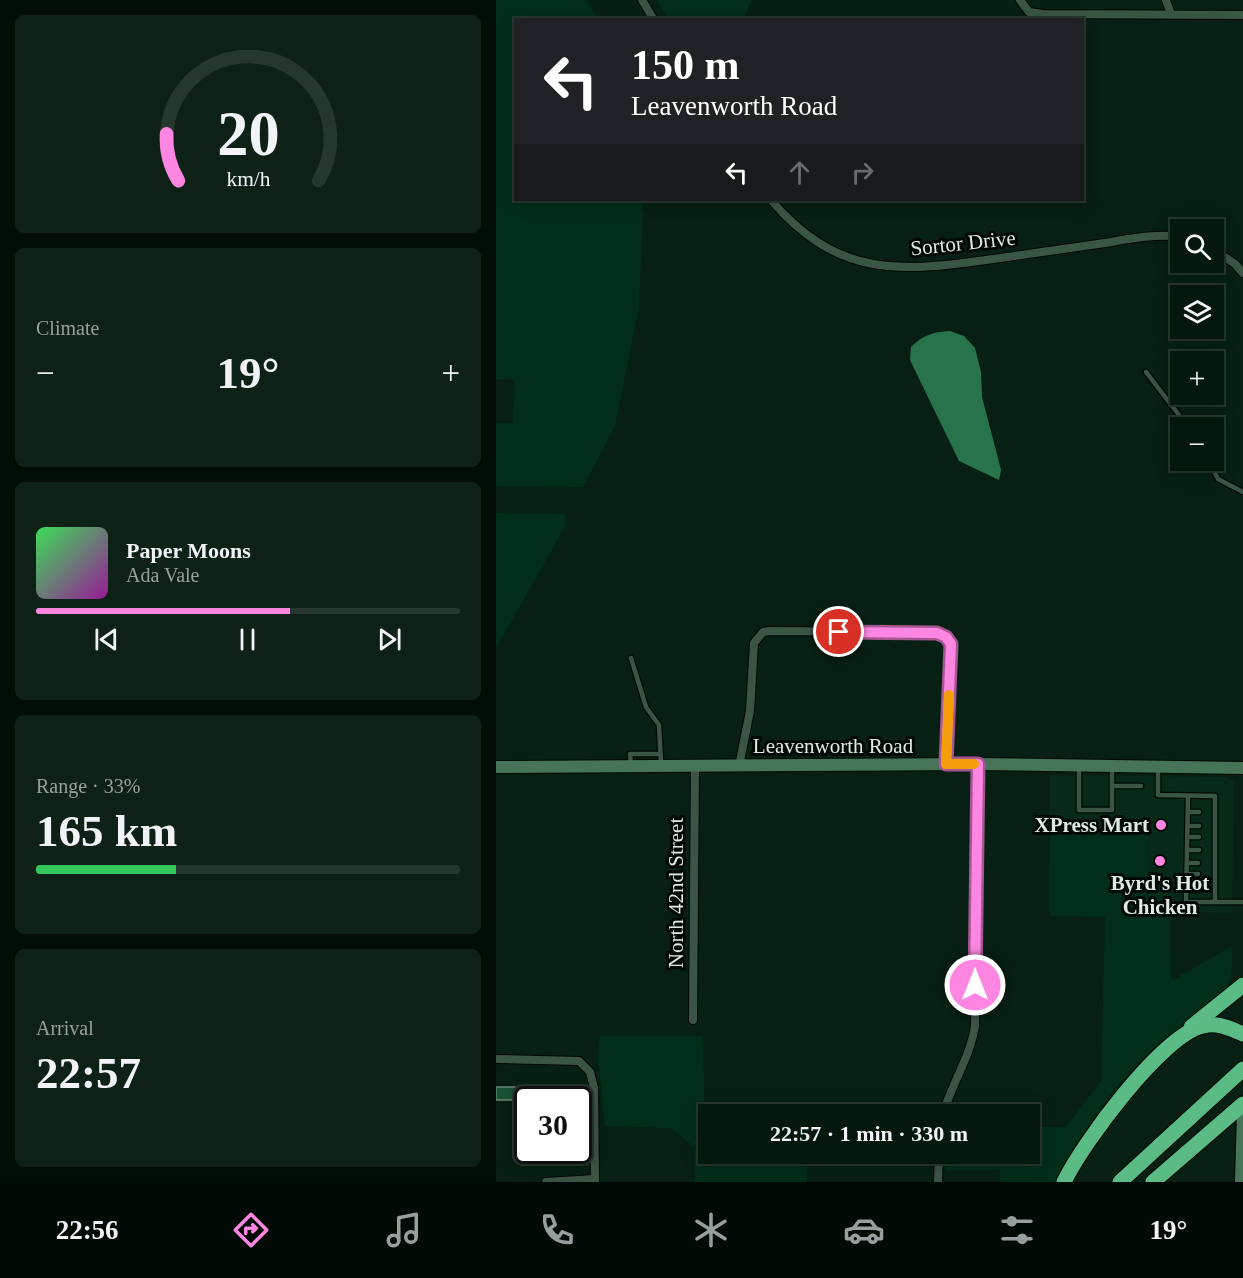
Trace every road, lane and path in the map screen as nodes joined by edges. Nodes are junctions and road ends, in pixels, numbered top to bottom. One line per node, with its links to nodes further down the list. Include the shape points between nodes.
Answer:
1 (642, 0): 6 (street)
2 (1020, 0): 4 (street, via 1025,9 1043,14)
3 (1166, 0): 4 (street)
4 (1171, 14): 5 (street)
5 (1243, 15)
6 (653, 18)
7 (772, 201): 8 (street, Sortor Drive, via 794,223 834,252 898,268 939,268 1134,239)
8 (1170, 237)
9 (1224, 256): 10 (street)
10 (1243, 273)
11 (1146, 372): 12 (lane)
12 (1181, 417)
13 (1214, 471): 14 (lane, via 1219,479)
14 (1243, 492)
15 (631, 658): 16 (lane, via 646,706 659,725)
16 (661, 760): 20 (main road, Leavenworth Road); 24 (main road, Leavenworth Road, via 631,766)
17 (946, 764): 18 (main road, Leavenworth Road); 21 (main road, Leavenworth Road); 21 (street, via 951,651 946,637 931,632 781,631 763,632 754,643 750,711)
18 (978, 764): 19 (main road, Leavenworth Road); 55 (street, via 975,1026 969,1053)
19 (1079, 765): 22 (main road, Leavenworth Road); 26 (lane, via 1079,810 1112,810)
20 (695, 766): 21 (main road, Leavenworth Road); 50 (street, North 42nd Street)
21 (739, 766)
22 (1112, 766): 23 (main road, Leavenworth Road); 26 (lane)
23 (1159, 766): 25 (main road, Leavenworth Road); 28 (lane, via 1159,795)
24 (496, 767)
25 (1243, 768)
26 (1112, 786): 27 (lane)
27 (1141, 786)
28 (1189, 796): 29 (lane); 40 (lane, via 1215,796)
29 (1188, 812): 30 (lane); 31 (lane)
30 (1199, 812)
31 (1188, 826): 32 (lane); 33 (lane)
32 (1199, 826)
33 (1188, 837): 34 (lane); 35 (lane)
34 (1199, 837)
35 (1187, 850): 36 (lane); 37 (lane)
36 (1198, 850)
37 (1187, 863): 38 (lane); 41 (lane)
38 (1198, 863)
39 (1208, 863): 40 (lane)
40 (1215, 864): 46 (lane)
41 (1187, 874): 42 (lane); 43 (lane)
42 (1198, 874)
43 (1186, 890): 44 (lane); 47 (lane, via 1186,902)
44 (1197, 890)
45 (1208, 891): 46 (lane)
46 (1215, 891): 47 (lane)
47 (1215, 902): 48 (lane)
48 (1243, 902)
49 (1243, 985): 51 (highway)
50 (693, 1020)
51 (1187, 1031): 52 (highway, via 1221,1025); 63 (highway, via 1123,1094)
52 (1243, 1034)
53 (496, 1059): 60 (street, via 579,1061 590,1072 594,1088)
54 (1243, 1069): 64 (highway)
55 (946, 1104)
56 (1243, 1104): 65 (highway)
57 (1243, 1112): 59 (main road)
58 (939, 1164): 62 (street)
59 (1242, 1167): 66 (main road)
60 (595, 1180): 61 (street)
61 (546, 1182)
62 (938, 1182)
63 (1064, 1182)
64 (1120, 1182)
65 (1153, 1182)
66 (1241, 1182)

